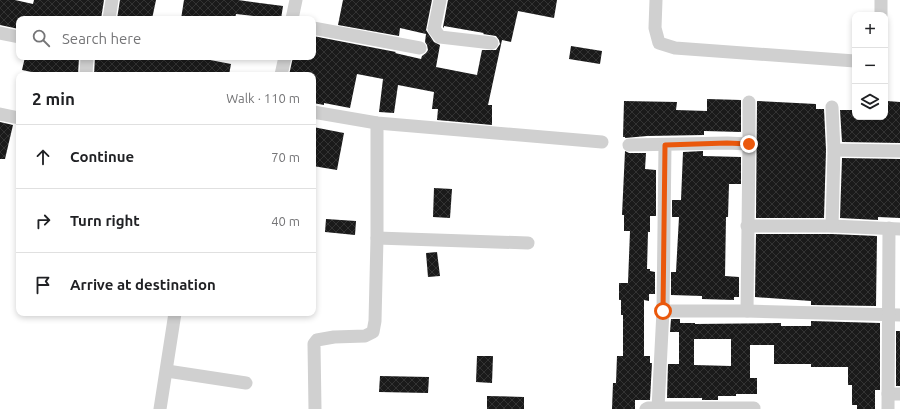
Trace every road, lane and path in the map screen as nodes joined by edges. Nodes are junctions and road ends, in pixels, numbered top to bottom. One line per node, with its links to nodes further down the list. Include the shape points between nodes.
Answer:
1 (112, 0): 7 (street)
2 (296, 0): 8 (street)
3 (440, 0): 12 (street, via 434,29 440,37)
4 (656, 0): 16 (street, via 655,28 659,43 675,48)
5 (881, 0): 6 (street)
6 (881, 12)
7 (109, 16)
8 (293, 16)
9 (316, 29): 13 (street)
10 (0, 33): 11 (street)
11 (16, 36)
12 (492, 43)
13 (420, 48)
14 (87, 60): 17 (street)
15 (284, 60): 18 (street)
16 (852, 61)
17 (86, 72)
18 (282, 72)
19 (749, 102): 26 (street)
20 (832, 108): 29 (street)
21 (316, 113): 24 (street)
22 (0, 114): 23 (street)
23 (16, 117)
24 (377, 123): 25 (street); 34 (street)
25 (602, 142)
26 (749, 144): 28 (street); 31 (street)
27 (629, 145): 28 (street)
28 (665, 145): 36 (street)
29 (834, 150): 30 (street); 32 (street)
30 (900, 151)
31 (747, 226): 32 (street); 37 (street)
32 (832, 226): 33 (street)
33 (895, 229): 38 (street)
34 (377, 238): 35 (street); 47 (street, via 373,332 365,336 317,340 314,344)
35 (528, 244)
36 (663, 311): 37 (street); 43 (street)
37 (747, 311): 38 (street)
38 (894, 315): 42 (street)
39 (175, 316): 40 (street)
40 (167, 371): 41 (street); 46 (street)
41 (246, 383)
42 (894, 394): 48 (street)
43 (652, 408): 44 (street)
44 (713, 408): 45 (street)
45 (754, 408)
46 (160, 409)
47 (315, 409)
48 (888, 409)

